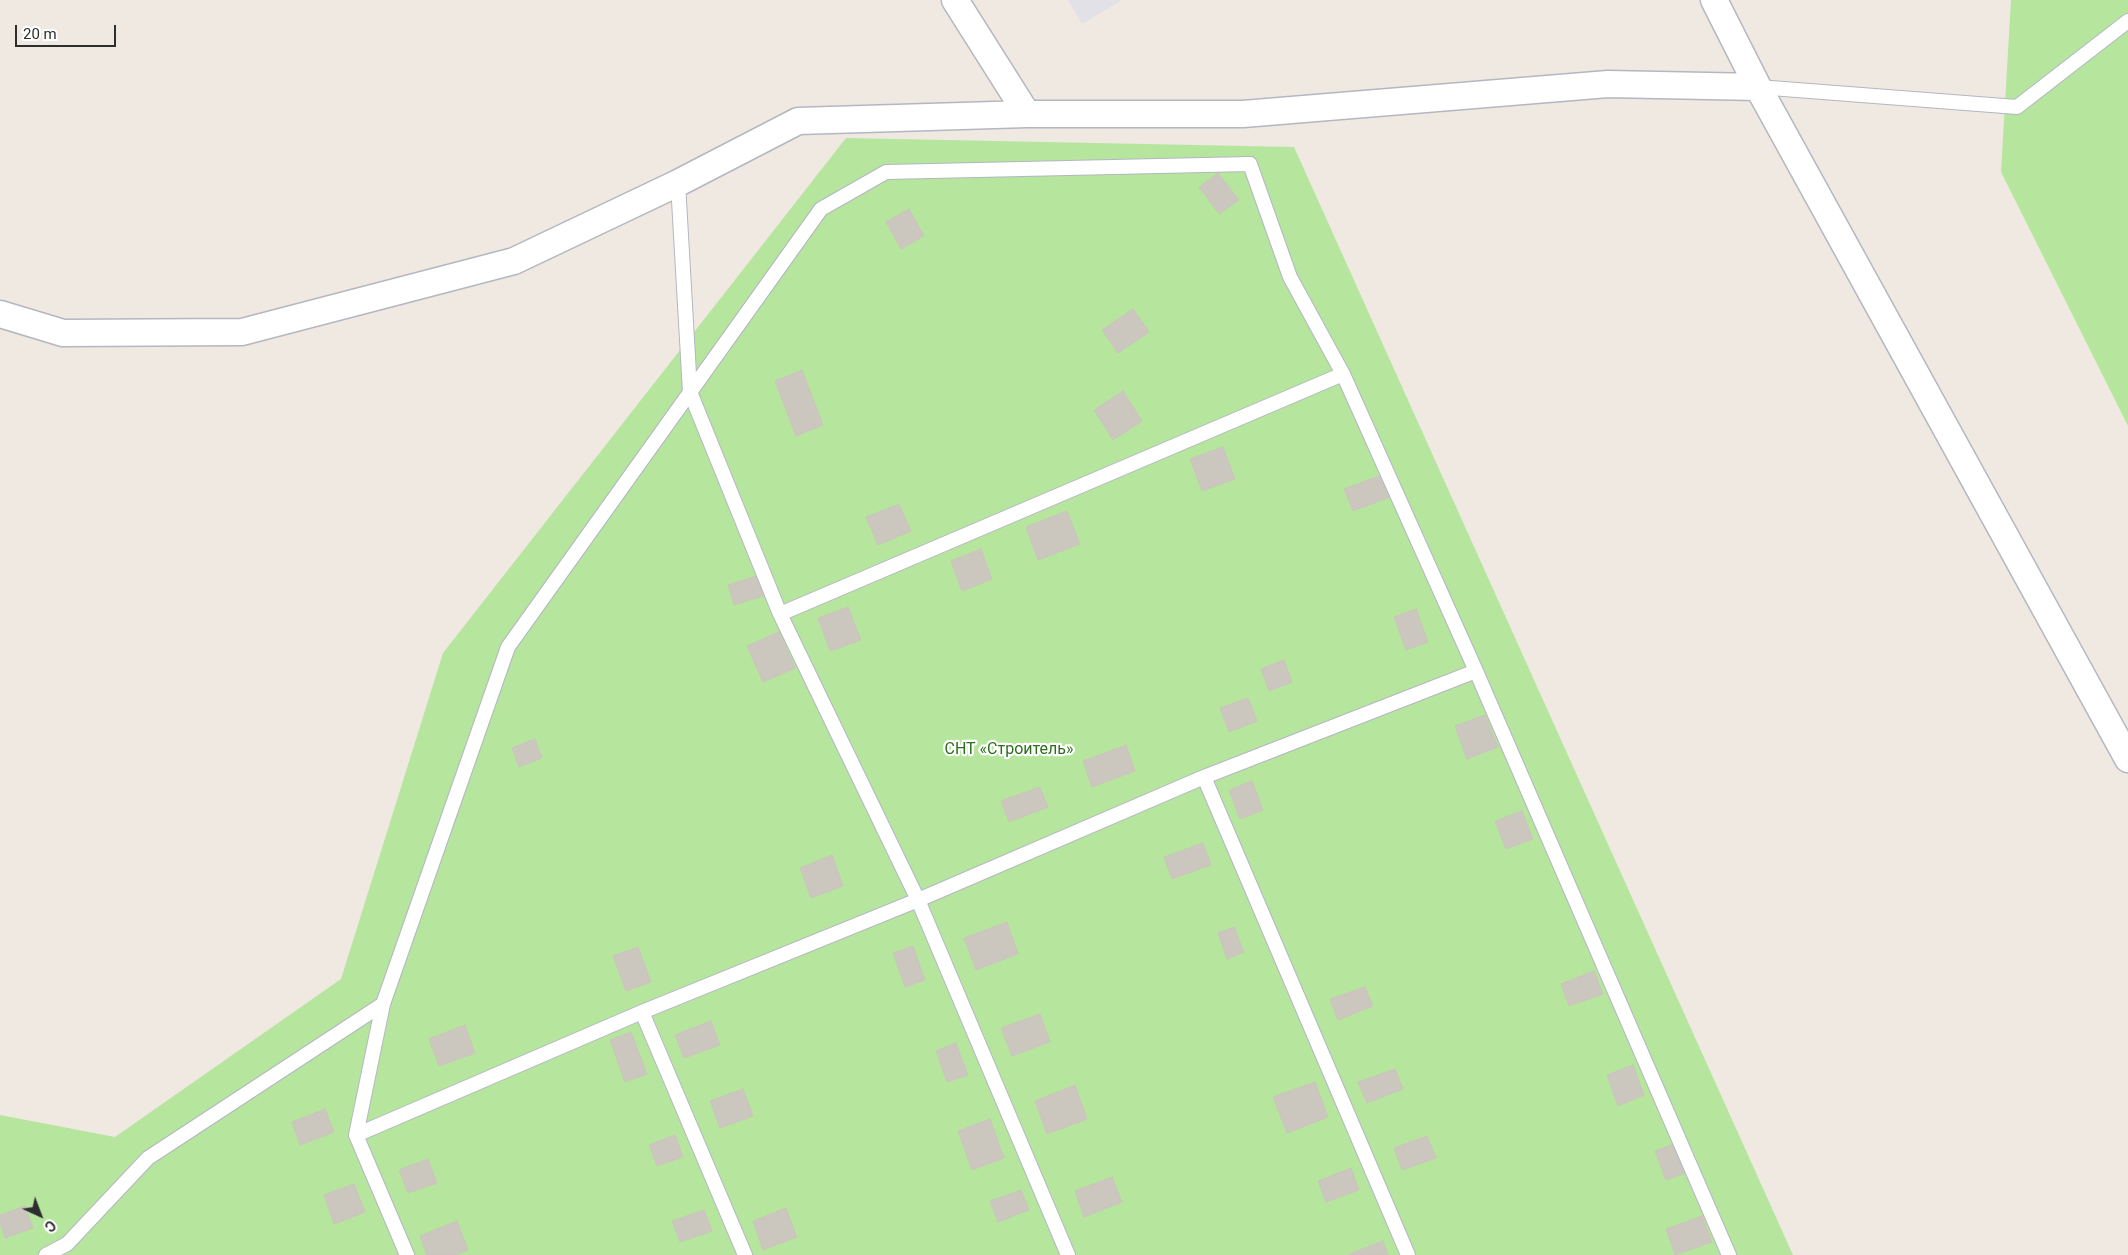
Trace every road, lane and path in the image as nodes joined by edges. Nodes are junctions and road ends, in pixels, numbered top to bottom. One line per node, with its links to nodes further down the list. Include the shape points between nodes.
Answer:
1 (955, 0): 5 (street)
2 (1714, 0): 4 (street)
3 (2128, 21): 4 (lane, via 2017,106)
4 (1758, 87): 5 (street, via 1608,84 1243,114); 12 (street)
5 (1027, 114): 6 (street, via 798,121)
6 (678, 183): 7 (street, via 514,261 242,332 63,333); 9 (lane)
7 (0, 314)
8 (1343, 374): 9 (lane, via 1290,277 1250,164 886,172 821,209); 10 (lane); 11 (lane)
9 (690, 392): 10 (lane); 15 (lane, via 508,647)
10 (780, 614): 14 (lane)
11 (1476, 671): 13 (lane); 24 (lane)
12 (2128, 759)
13 (1204, 777): 14 (lane); 23 (lane)
14 (918, 900): 16 (lane); 22 (lane)
15 (383, 1004): 17 (lane); 18 (lane, via 148,1158)
16 (642, 1012): 17 (lane); 21 (lane)
17 (356, 1135): 20 (lane)
18 (70, 1250): 19 (lane)
19 (46, 1255)
20 (407, 1255)
21 (745, 1255)
22 (1068, 1255)
23 (1408, 1255)
24 (1729, 1255)

